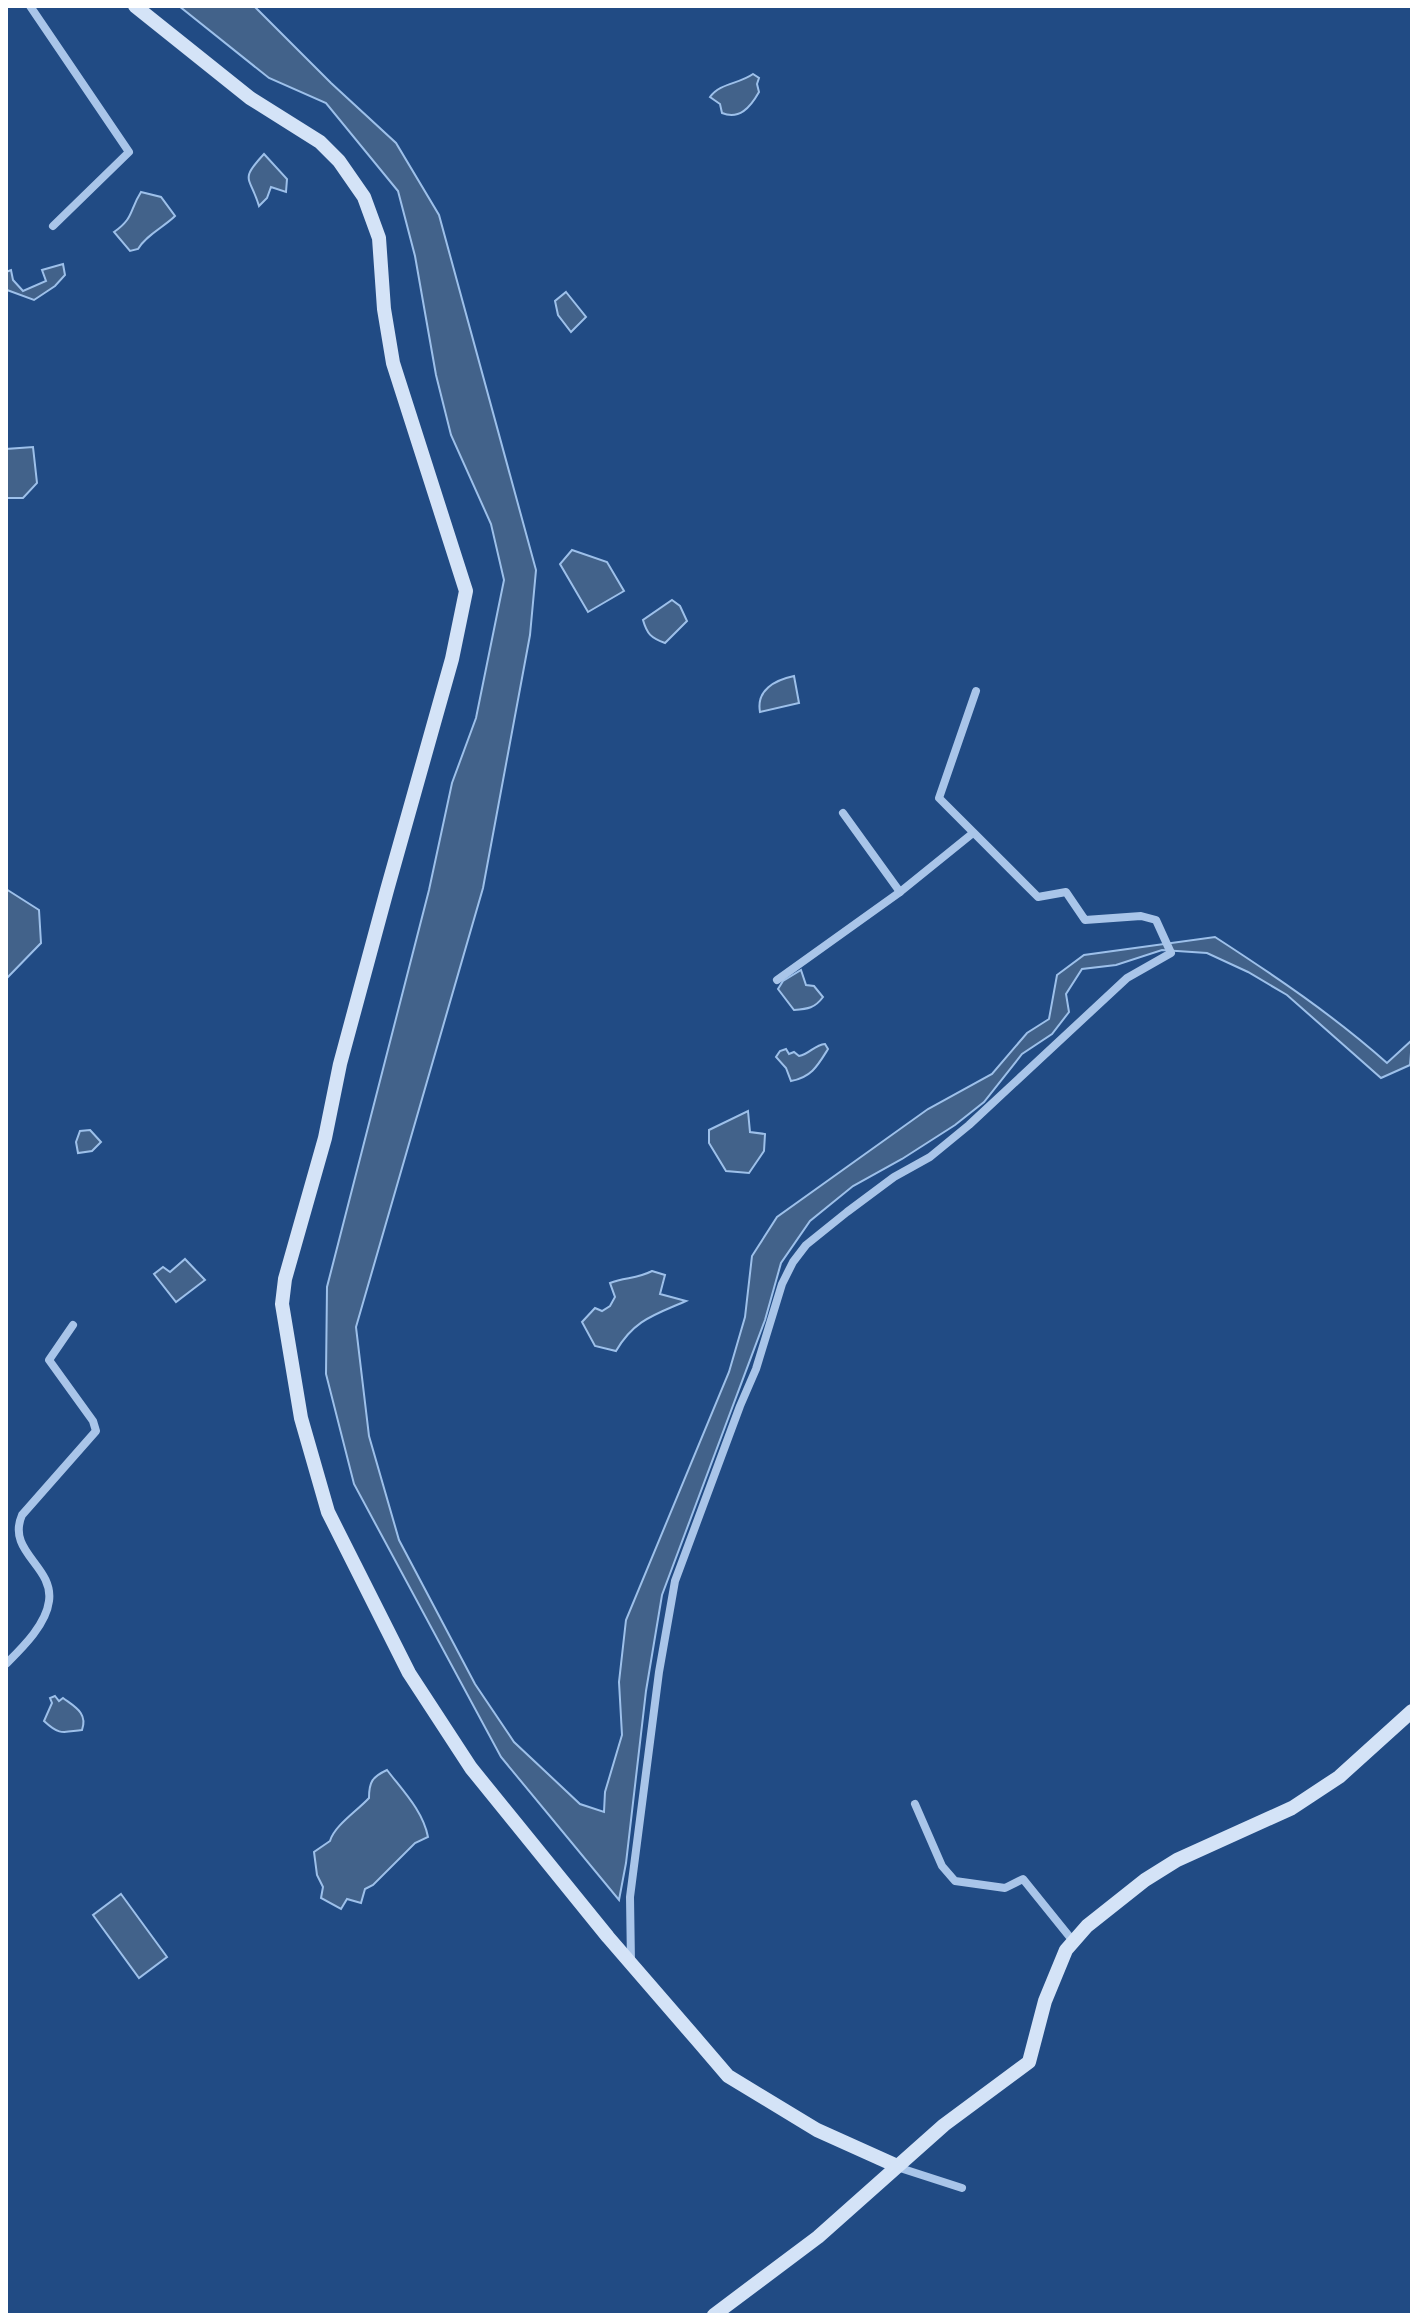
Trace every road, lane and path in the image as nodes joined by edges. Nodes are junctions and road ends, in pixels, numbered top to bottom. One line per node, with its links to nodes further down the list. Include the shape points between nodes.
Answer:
1 (30, 6): 3 (street, via 129,152)
2 (135, 6): 14 (main road, via 250,98 320,142 364,197 379,238 393,363 466,591 285,1279 282,1304 301,1418 328,1512 409,1673 471,1768)
3 (53, 226)
4 (976, 691): 6 (street, via 939,798)
5 (843, 813): 7 (street)
6 (973, 833): 7 (street); 14 (street, via 1038,897 1066,892 1085,920 1156,920 1171,953 1127,978 969,1125 847,1212 793,1262 675,1581 630,1897)
7 (900, 892): 8 (street)
8 (777, 980)
9 (73, 1325): 10 (street, via 49,1360 96,1431 17,1527 17,1536 50,1591 49,1604)
10 (6, 1664)
11 (1412, 1711): 13 (main road, via 1339,1777 1292,1808 1177,1860)
12 (915, 1804): 13 (street, via 942,1866 955,1881 1005,1888 1023,1879)
13 (1073, 1941): 15 (main road, via 1045,2001 1029,2062)
14 (631, 1964): 15 (main road, via 728,2076 817,2130)
15 (897, 2166): 16 (street); 17 (main road, via 818,2237)
16 (962, 2188)
17 (714, 2315)

